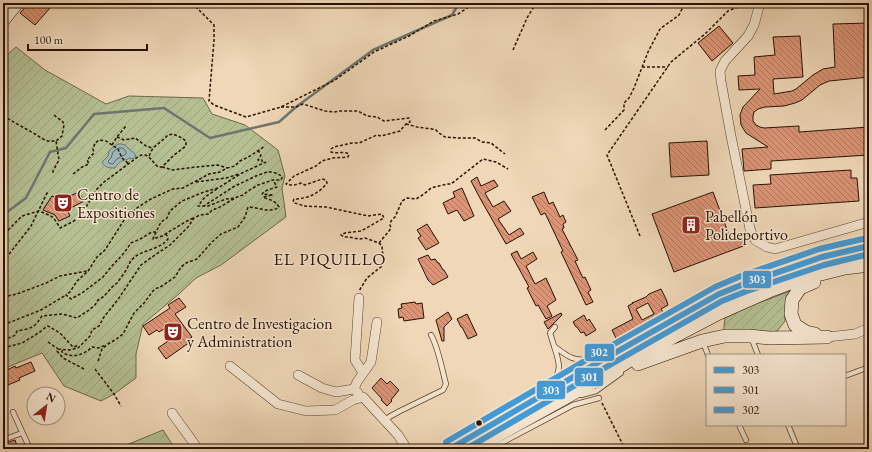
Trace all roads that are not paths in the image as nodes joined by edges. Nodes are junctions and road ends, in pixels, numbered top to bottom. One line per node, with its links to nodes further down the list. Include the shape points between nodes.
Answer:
1 (17, 3): 3 (main road)
2 (760, 3): 4 (street, via 748,36 725,61 720,71 750,229 755,240 775,249)
3 (3, 20)
4 (869, 222)
5 (869, 246): 21 (main road, via 822,257 719,294)
6 (869, 265): 7 (main road)
7 (845, 268): 9 (main road, via 800,288 792,300); 27 (main road, via 801,278 769,291 635,357)
8 (359, 298): 25 (street, via 355,360)
9 (791, 314): 15 (main road, via 795,325 806,332); 16 (main road, via 788,326 781,334)
10 (377, 322): 25 (street, via 371,362)
11 (555, 327): 18 (lane, via 550,333)
12 (869, 328): 15 (street, via 855,334)
13 (431, 335): 36 (lane, via 445,388)
14 (750, 336): 16 (main road); 17 (main road, via 725,336); 20 (lane)
15 (826, 337): 16 (main road)
16 (769, 338)
17 (702, 341): 19 (lane); 27 (main road)
18 (554, 346): 21 (lane, via 568,357 582,360); 30 (lane, via 560,363 557,377)
19 (708, 354)
20 (758, 354)
21 (604, 359): 30 (main road)
22 (230, 366): 31 (street, via 278,404 306,411 335,410)
23 (869, 367): 28 (lane)
24 (626, 370): 33 (lane, via 596,391)
25 (363, 373): 29 (street)
26 (298, 375): 29 (street, via 322,388 336,392)
27 (606, 375): 33 (main road)
28 (846, 376)
29 (354, 389): 31 (street)
30 (540, 396): 46 (main road)
31 (363, 397): 36 (street)
32 (599, 398): 42 (lane, via 572,405)
33 (558, 402): 47 (main road)
34 (13, 412): 39 (lane)
35 (172, 413): 44 (street)
36 (385, 421): 45 (street)
37 (739, 426): 41 (lane)
38 (788, 426): 50 (lane)
39 (22, 433): 40 (lane); 43 (lane)
40 (3, 440)
41 (746, 440)
42 (500, 443): 48 (lane); 49 (lane)
43 (30, 449)
44 (198, 449)
45 (406, 449)
46 (450, 449)
47 (473, 449)
48 (490, 449)
49 (502, 449)
50 (798, 449)

